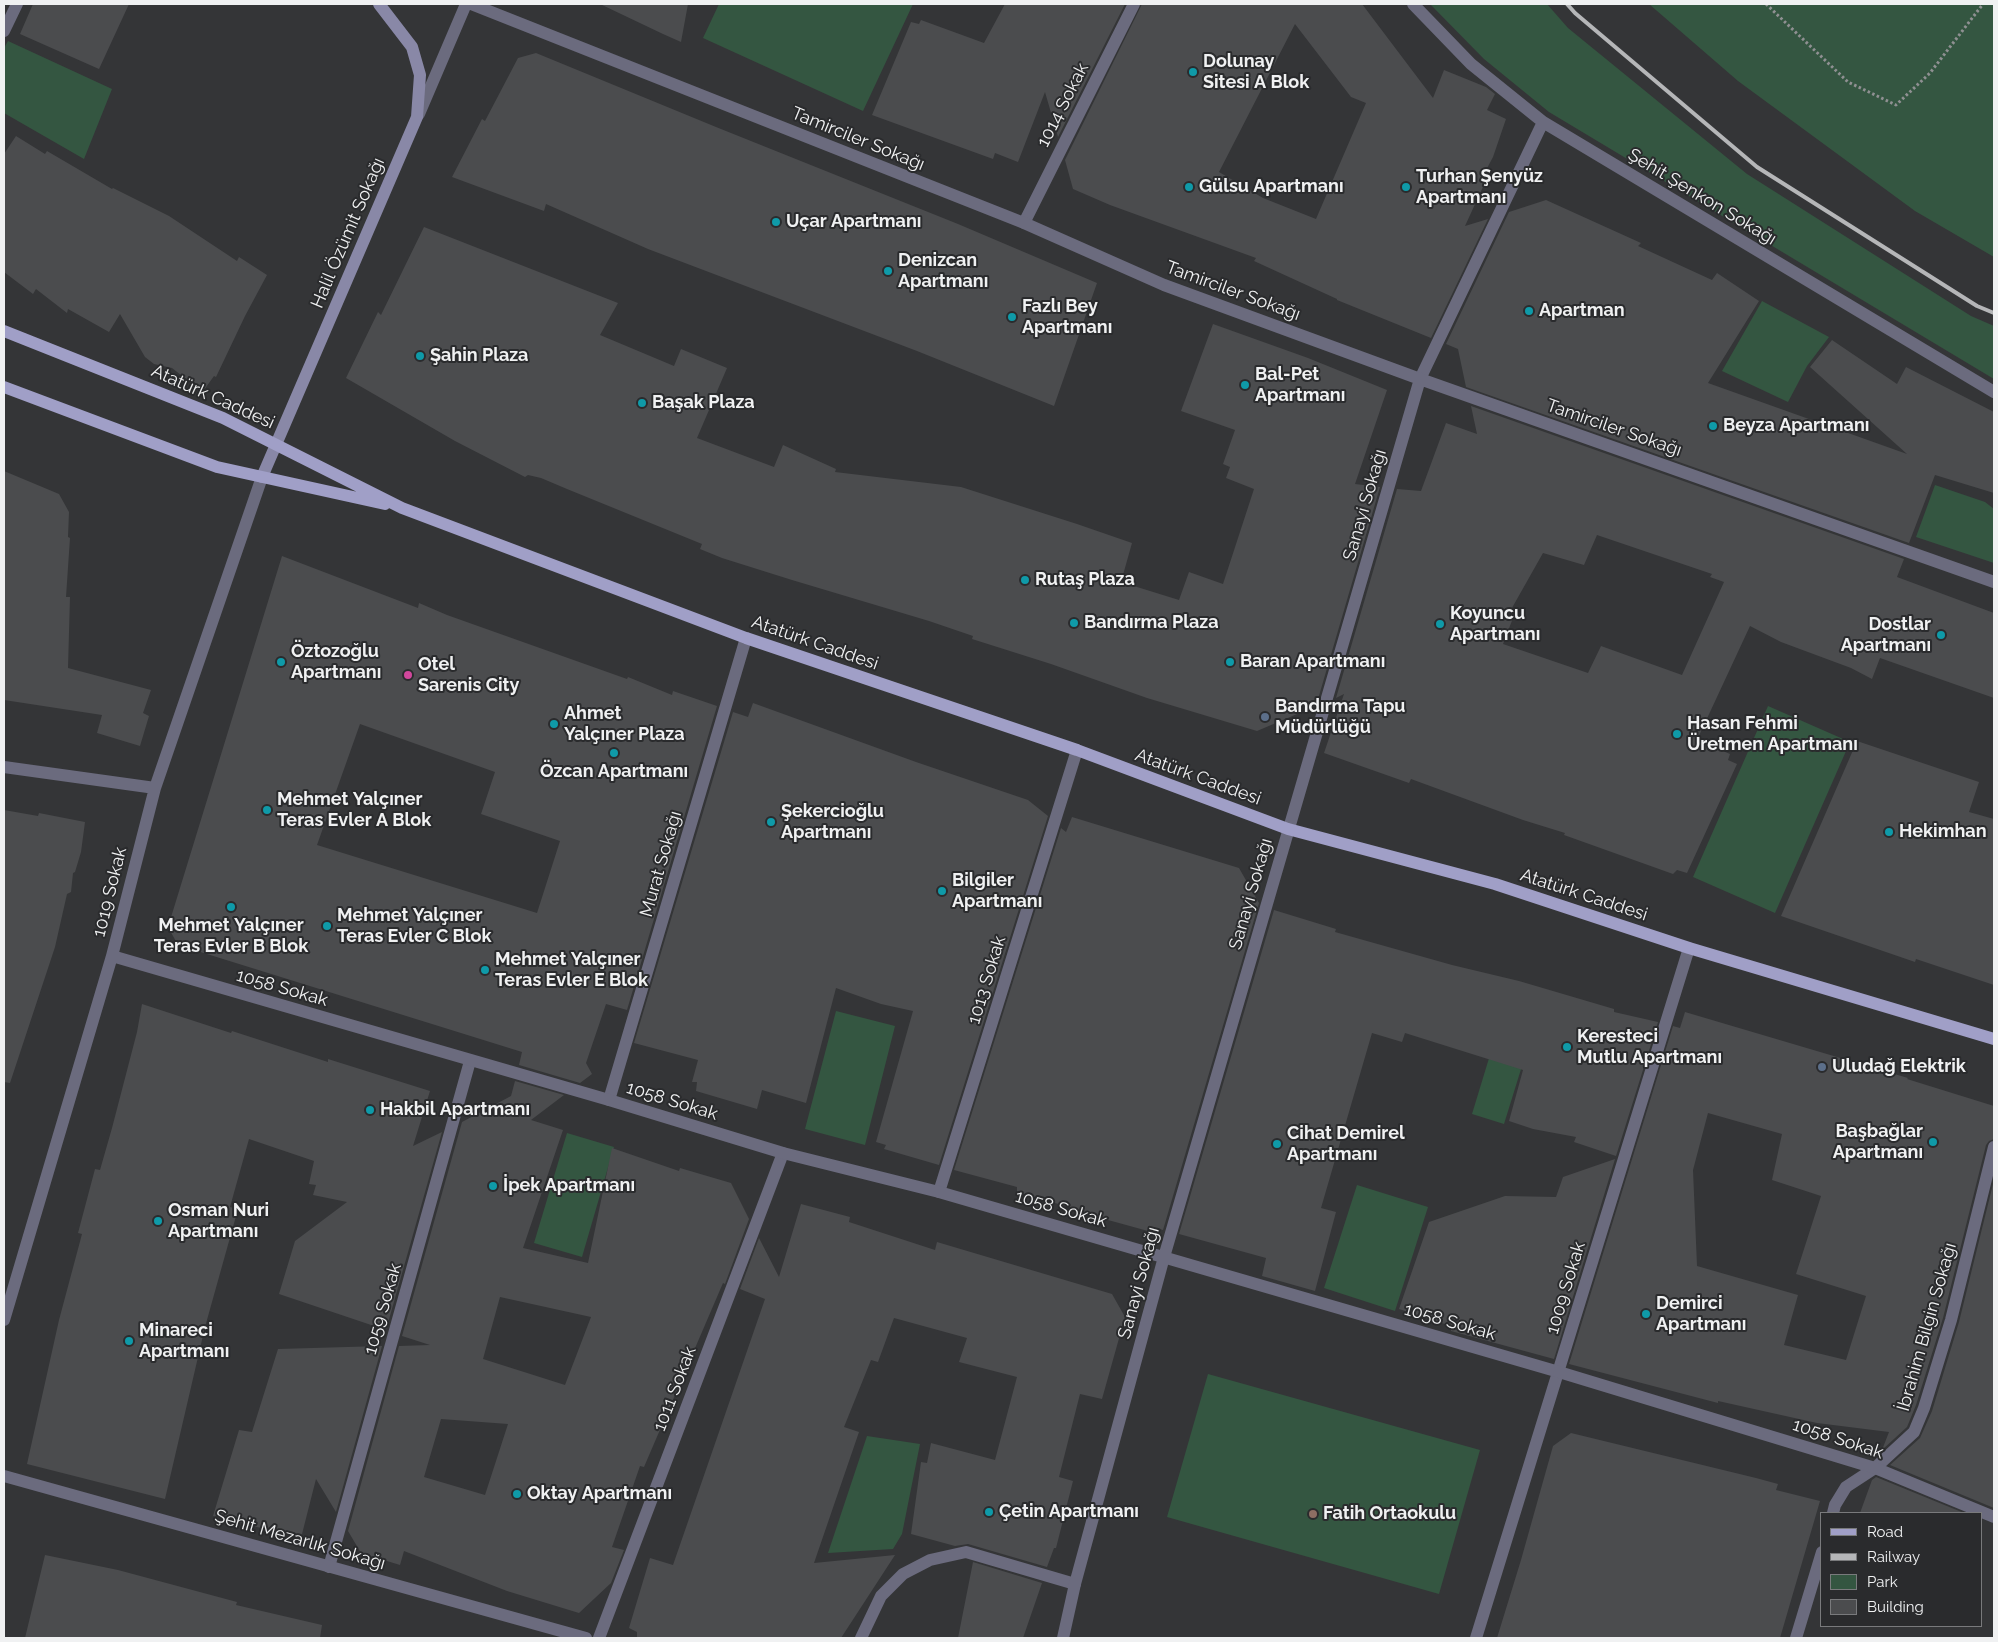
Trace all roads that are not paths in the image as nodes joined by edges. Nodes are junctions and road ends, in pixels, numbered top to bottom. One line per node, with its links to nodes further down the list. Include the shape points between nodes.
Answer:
1 (18, 4): 7 (street)
2 (378, 4): 8 (main road, via 412,46 420,75)
3 (466, 4): 8 (street, Halil Özümit Sokağı)
4 (471, 4): 10 (street, Tamirciler Sokağı)
5 (1134, 4): 10 (street, 1014 Sokak)
6 (1413, 4): 9 (street, Şehit Şenkon Sokağı, via 1471,64)
7 (4, 31)
8 (417, 117): 16 (main road, Halil Özümit Sokağı)
9 (1544, 122): 13 (street, Sanayi Sokağı); 15 (street, Şehit Şenkon Sokağı)
10 (1024, 223): 13 (street, Tamirciler Sokağı, via 1164,285)
11 (4, 325): 12 (street)
12 (8, 333): 16 (main road, Atatürk Caddesi, via 223,418)
13 (1420, 378): 19 (street, Tamirciler Sokağı); 24 (street, Sanayi Sokağı)
14 (4, 387): 17 (main road, Atatürk Caddesi, via 217,468)
15 (1994, 392)
16 (276, 445): 17 (main road, Halil Özümit Sokağı); 18 (main road, Atatürk Caddesi)
17 (262, 477): 18 (main road, Atatürk Caddesi); 23 (street, 1019 Sokak)
18 (402, 508): 20 (main road, Atatürk Caddesi)
19 (1994, 582)
20 (746, 638): 21 (main road, Atatürk Caddesi); 29 (street, Murat Sokağı)
21 (1077, 750): 24 (main road, Atatürk Caddesi); 32 (street, 1013 Sokak)
22 (4, 767): 23 (street)
23 (155, 788): 26 (street, 1019 Sokak)
24 (1288, 829): 25 (main road, Atatürk Caddesi, via 1495,884); 33 (street, Sanayi Sokağı)
25 (1689, 948): 27 (main road, Atatürk Caddesi); 35 (street, 1009 Sokak)
26 (112, 956): 28 (street, 1058 Sokak); 34 (street, 1019 Sokak)
27 (1994, 1039)
28 (470, 1061): 29 (street, 1058 Sokak); 41 (street, 1059 Sokak)
29 (609, 1100): 31 (street, 1058 Sokak)
30 (1994, 1147): 36 (street, İbrahim Bilgin Sokağı, via 1951,1320 1924,1408 1914,1432)
31 (783, 1153): 32 (street, 1058 Sokak); 44 (street, 1011 Sokak)
32 (939, 1192): 33 (street, 1058 Sokak)
33 (1164, 1257): 35 (street, 1058 Sokak); 42 (street, Sanayi Sokağı)
34 (4, 1320)
35 (1559, 1372): 36 (street, 1058 Sokak); 47 (street, 1009 Sokak)
36 (1875, 1468): 38 (street, İbrahim Bilgin Sokağı, via 1846,1487); 39 (street, 1058 Sokak)
37 (4, 1476): 41 (street, Şehit Mezarlık Sokağı)
38 (1832, 1512)
39 (1982, 1512)
40 (1820, 1559): 48 (street)
41 (329, 1567): 43 (street, Şehit Mezarlık Sokağı)
42 (1075, 1584): 45 (street, via 966,1552 930,1560 903,1574 881,1596); 46 (street, Sanayi Sokağı)
43 (586, 1638)
44 (598, 1638)
45 (861, 1638)
46 (1064, 1638)
47 (1476, 1638)
48 (1796, 1638)

